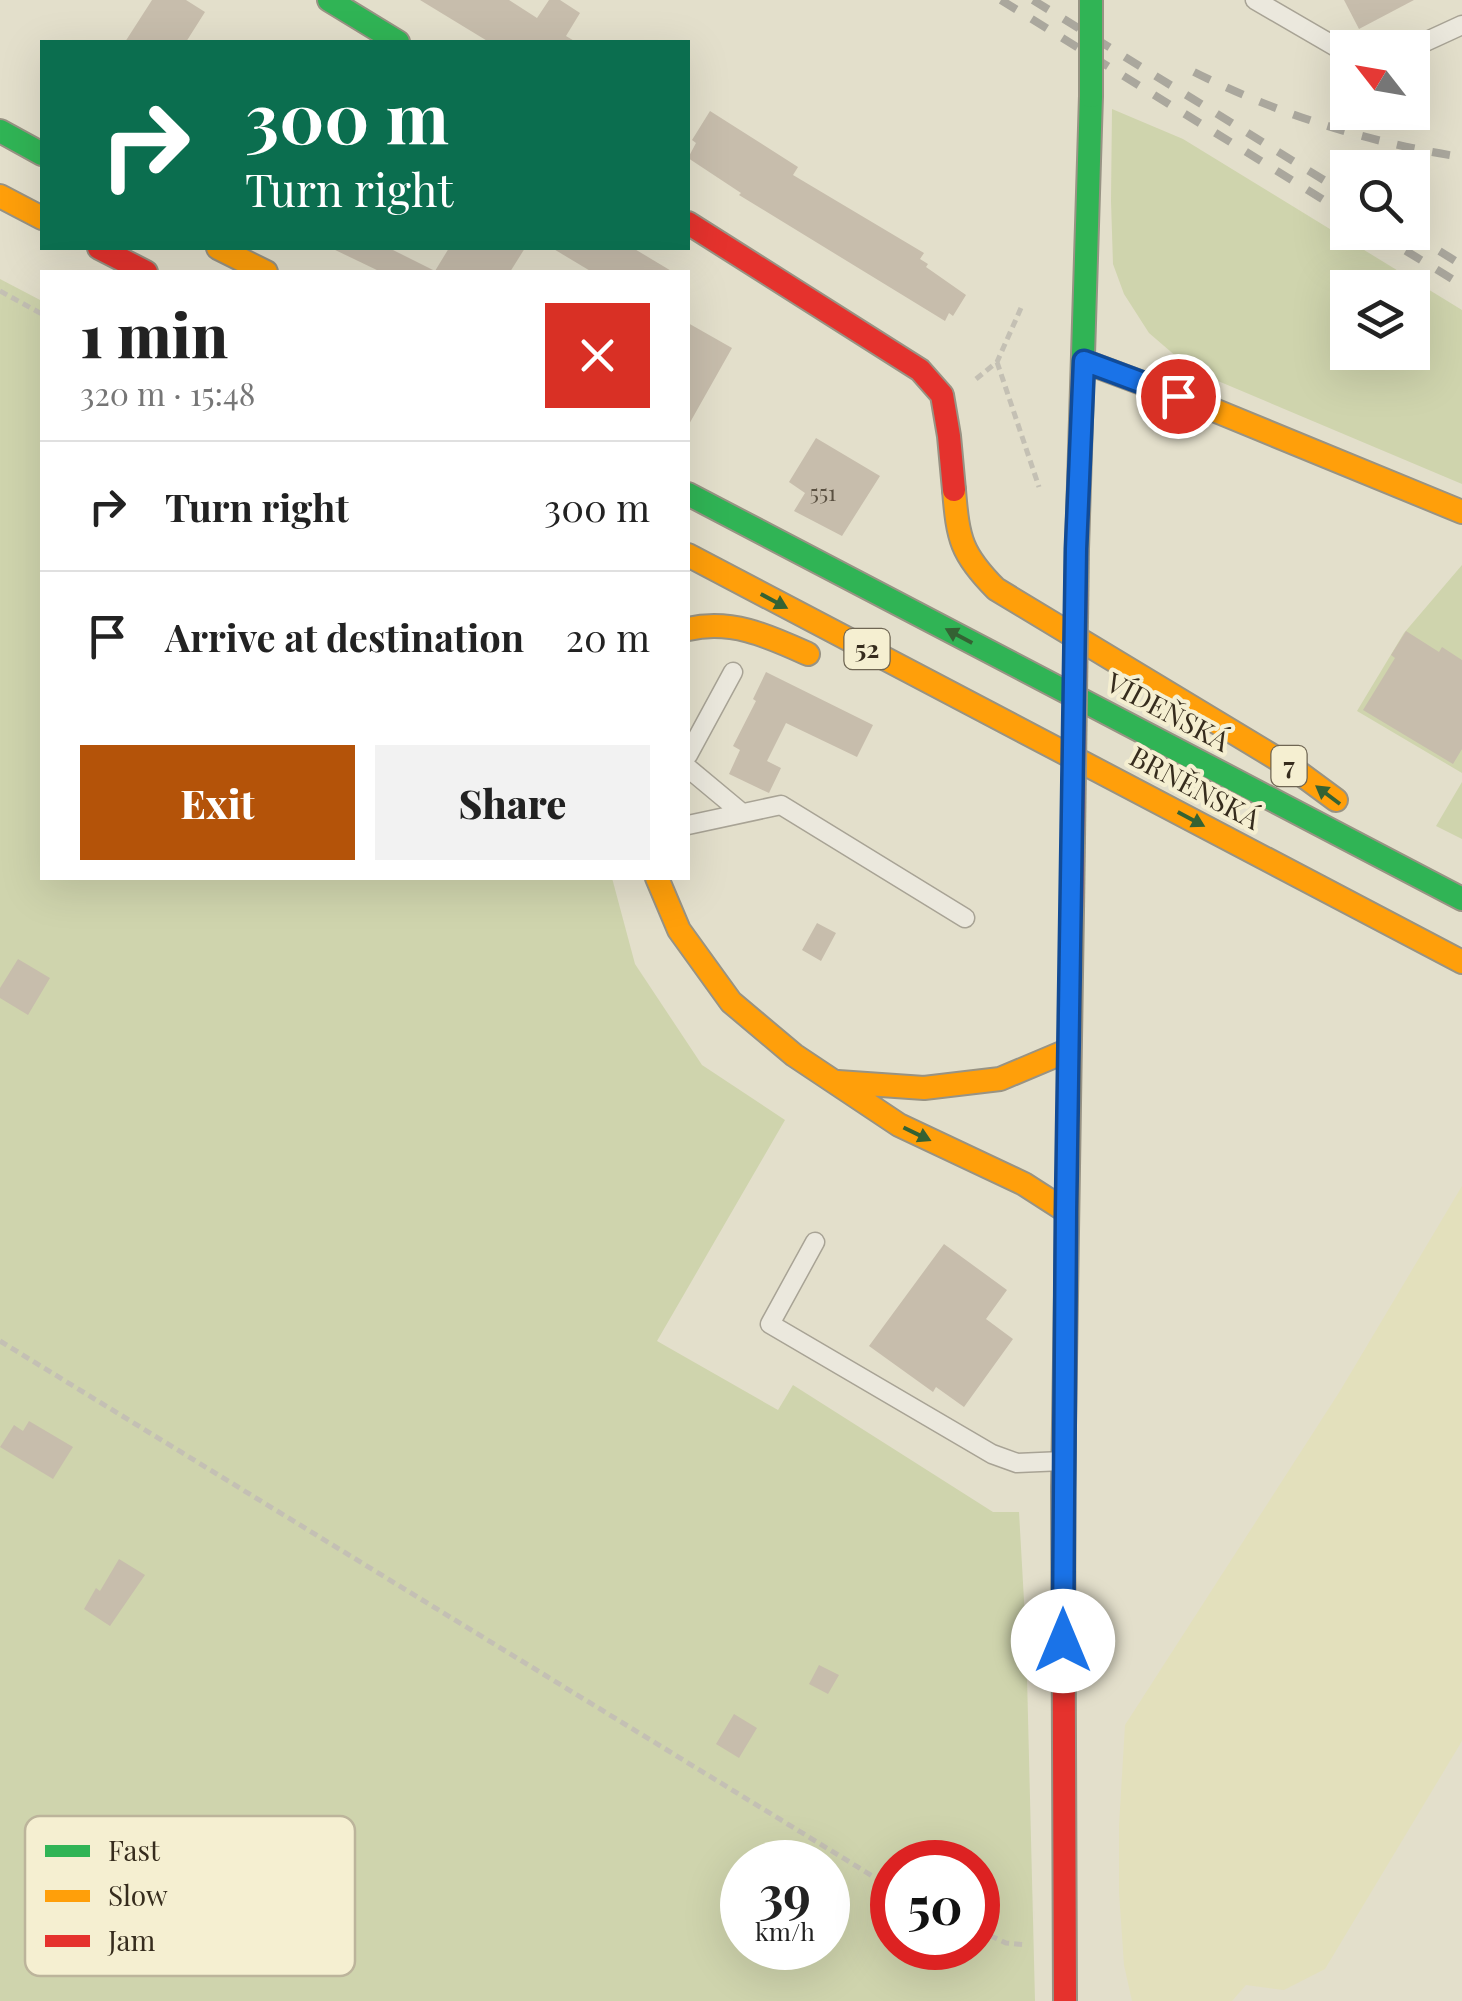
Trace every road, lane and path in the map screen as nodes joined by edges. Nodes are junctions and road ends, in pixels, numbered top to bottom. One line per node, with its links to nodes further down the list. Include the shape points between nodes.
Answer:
1 (329, 0): 5 (main road)
2 (1091, 0): 20 (main road, bridge)
3 (1256, 0): 7 (lane)
4 (1462, 25): 6 (lane)
5 (395, 40)
6 (1430, 40)
7 (1330, 43)
8 (0, 131): 9 (main road)
9 (40, 153)
10 (0, 196): 11 (main road)
11 (40, 217)
12 (690, 224): 22 (main road, via 920,370)
13 (103, 250): 15 (main road)
14 (222, 250): 16 (main road)
15 (142, 270)
16 (262, 270)
17 (0, 291): 19 (path)
18 (1021, 308): 21 (path)
19 (40, 313)
20 (1084, 361): 25 (main road); 40 (main road, bridge)
21 (997, 362): 22 (path); 23 (path)
22 (942, 395): 37 (main road, 7, one-way to 22, via 1294,769 996,588 974,568 959,544)
23 (1040, 488)
24 (690, 495): 37 (main road, VÍDEŇSKÁ / 52, one-way to 24)
25 (1462, 512)
26 (690, 557): 31 (main road, BRNĚNSKÁ / 52, one-way to 31)
27 (690, 629): 28 (main road, via 743,626)
28 (834, 666)
29 (733, 672): 32 (lane)
30 (907, 697): 31 (main road)
31 (970, 703): 39 (main road, BRNĚNSKÁ / 52, one-way to 39)
32 (690, 751)
33 (690, 770): 34 (lane)
34 (742, 813): 35 (lane); 38 (lane, via 781,805)
35 (690, 825)
36 (659, 880): 41 (main road, via 679,930 731,1002)
37 (1462, 897)
38 (965, 918)
39 (1462, 962)
40 (1069, 1050): 41 (main road, via 1000,1079 924,1088); 42 (main road)
41 (835, 1082): 42 (main road, one-way to 42, via 899,1125 1024,1184)
42 (1066, 1212): 45 (main road)
43 (814, 1242): 45 (lane, via 770,1324 992,1454 1017,1463)
44 (0, 1341): 46 (path)
45 (1063, 1461): 48 (main road)
46 (870, 1875)
47 (1000, 1939): 48 (path)
48 (1064, 1950): 49 (main road)
49 (1064, 2001)

